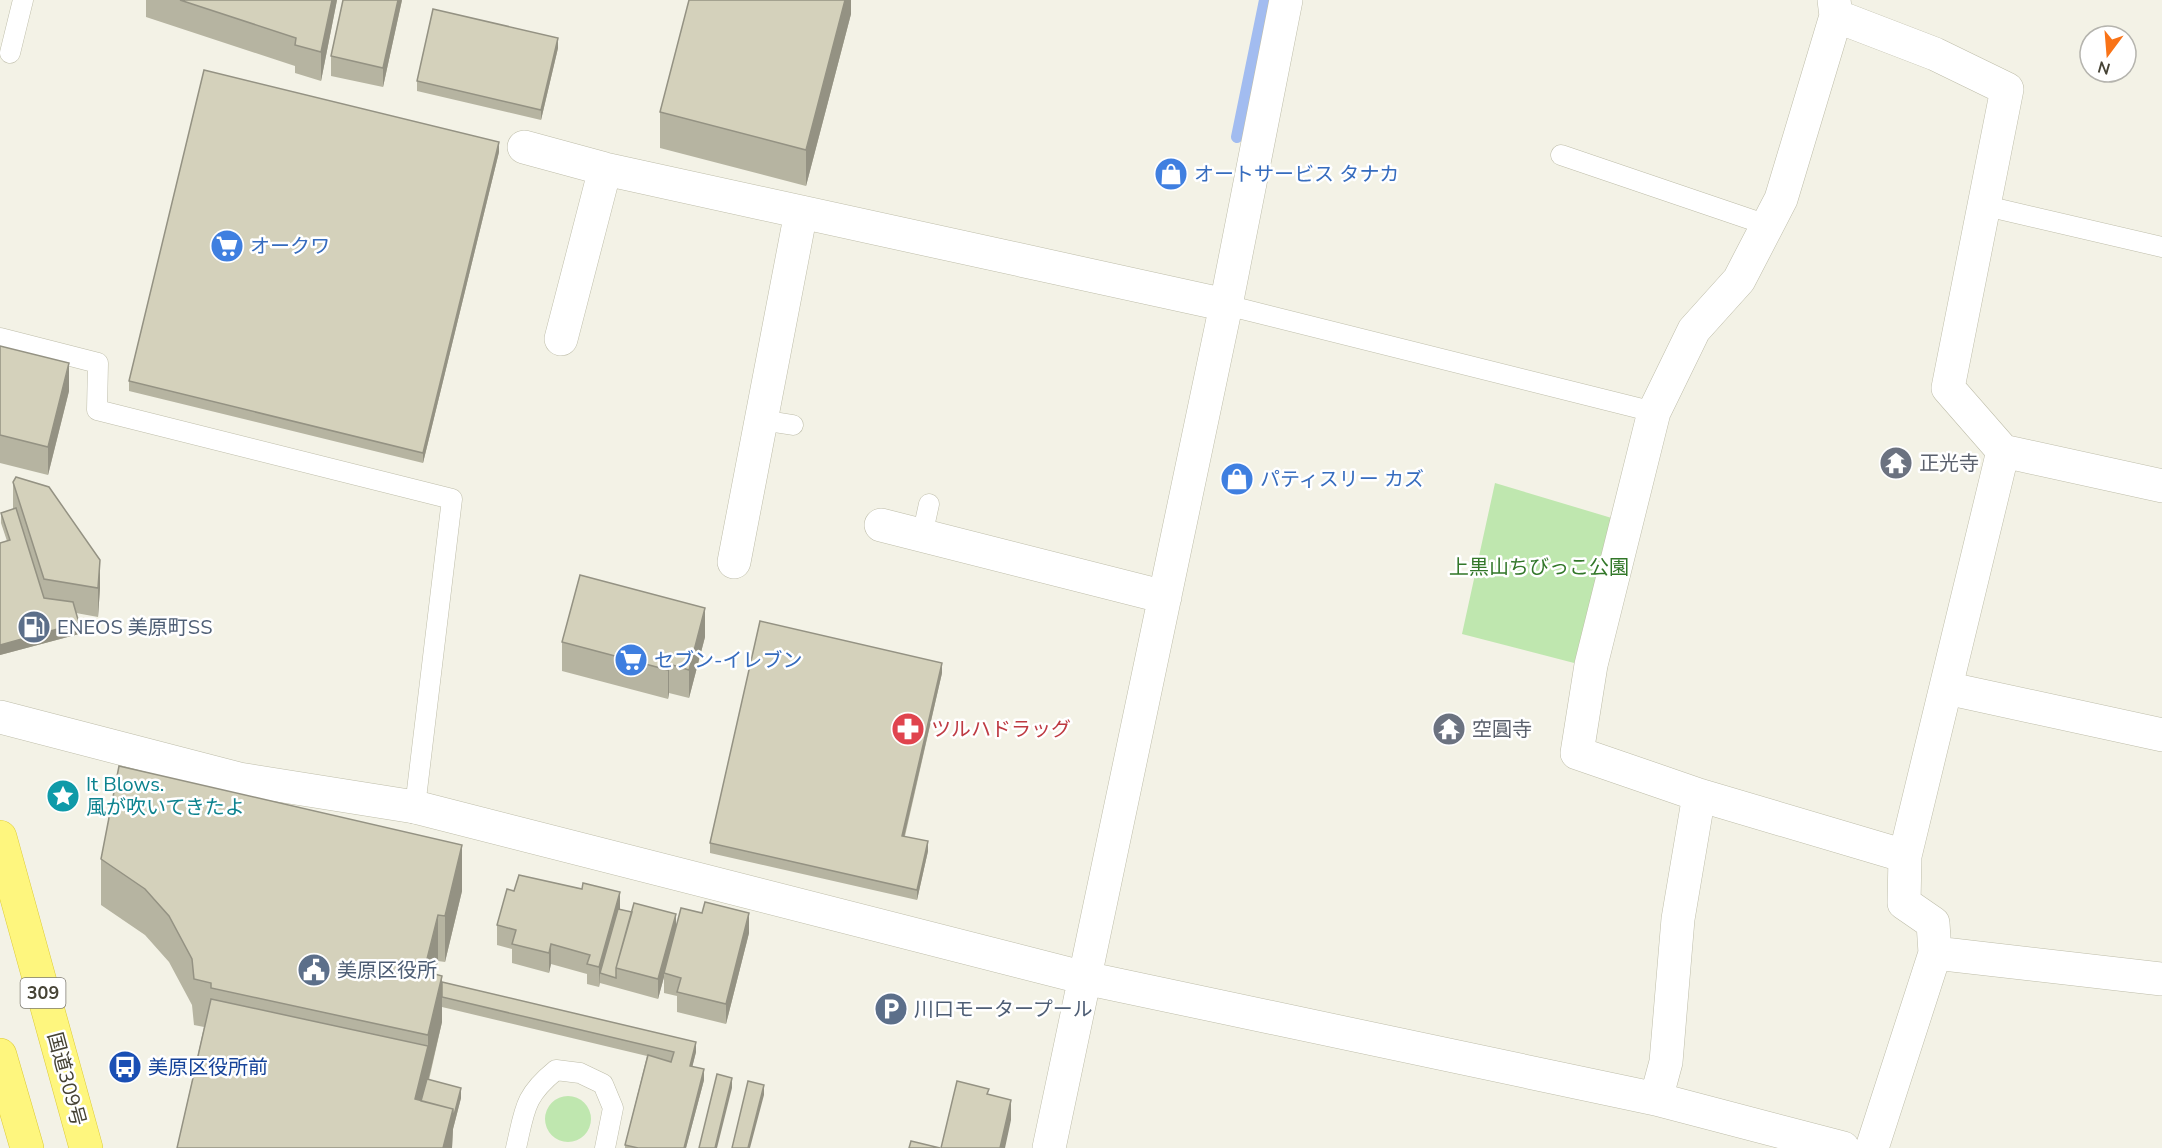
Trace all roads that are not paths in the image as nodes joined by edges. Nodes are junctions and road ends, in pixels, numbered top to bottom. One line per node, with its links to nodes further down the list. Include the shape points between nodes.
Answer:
1 (23, 0): 4 (lane)
2 (1286, 0): 12 (street)
3 (1835, 8): 8 (street, via 2007,89); 10 (street, via 1781,199)
4 (10, 53)
5 (524, 147): 7 (street)
6 (1561, 155): 10 (lane)
7 (605, 169): 9 (street); 14 (street)
8 (1986, 206): 11 (lane); 16 (street, via 1948,388)
9 (801, 213): 12 (street); 19 (street, via 778,423)
10 (1767, 225): 15 (street, via 1739,280 1694,330)
11 (2162, 248)
12 (1226, 305): 15 (lane); 20 (street)
13 (0, 338): 25 (lane, via 98,363 97,410 452,499)
14 (561, 339)
15 (1654, 412): 24 (street, via 1591,665 1577,753)
16 (2003, 451): 17 (street); 21 (street)
17 (2162, 486)
18 (881, 525): 20 (street, via 926,520)
19 (734, 562)
20 (1165, 597): 29 (street)
21 (1946, 688): 23 (street); 27 (street)
22 (0, 717): 25 (street, via 239,779)
23 (2162, 735)
24 (1699, 795): 27 (street); 32 (street, via 1678,919 1666,1062)
25 (415, 807): 29 (street)
26 (0, 837): 35 (highway, 国道309号 / 309)
27 (1905, 856): 28 (street, via 1904,903 1934,923)
28 (1935, 953): 30 (street); 40 (street)
29 (1085, 978): 32 (street); 38 (street)
30 (2162, 979)
31 (0, 1055): 34 (highway)
32 (1656, 1099): 33 (street)
33 (1779, 1140): 39 (street)
34 (27, 1148)
35 (86, 1148)
36 (516, 1148): 37 (lane, via 526,1105 536,1086 556,1070 579,1073 603,1084 613,1108)
37 (605, 1148)
38 (1049, 1148)
39 (1843, 1148)
40 (1872, 1148)

